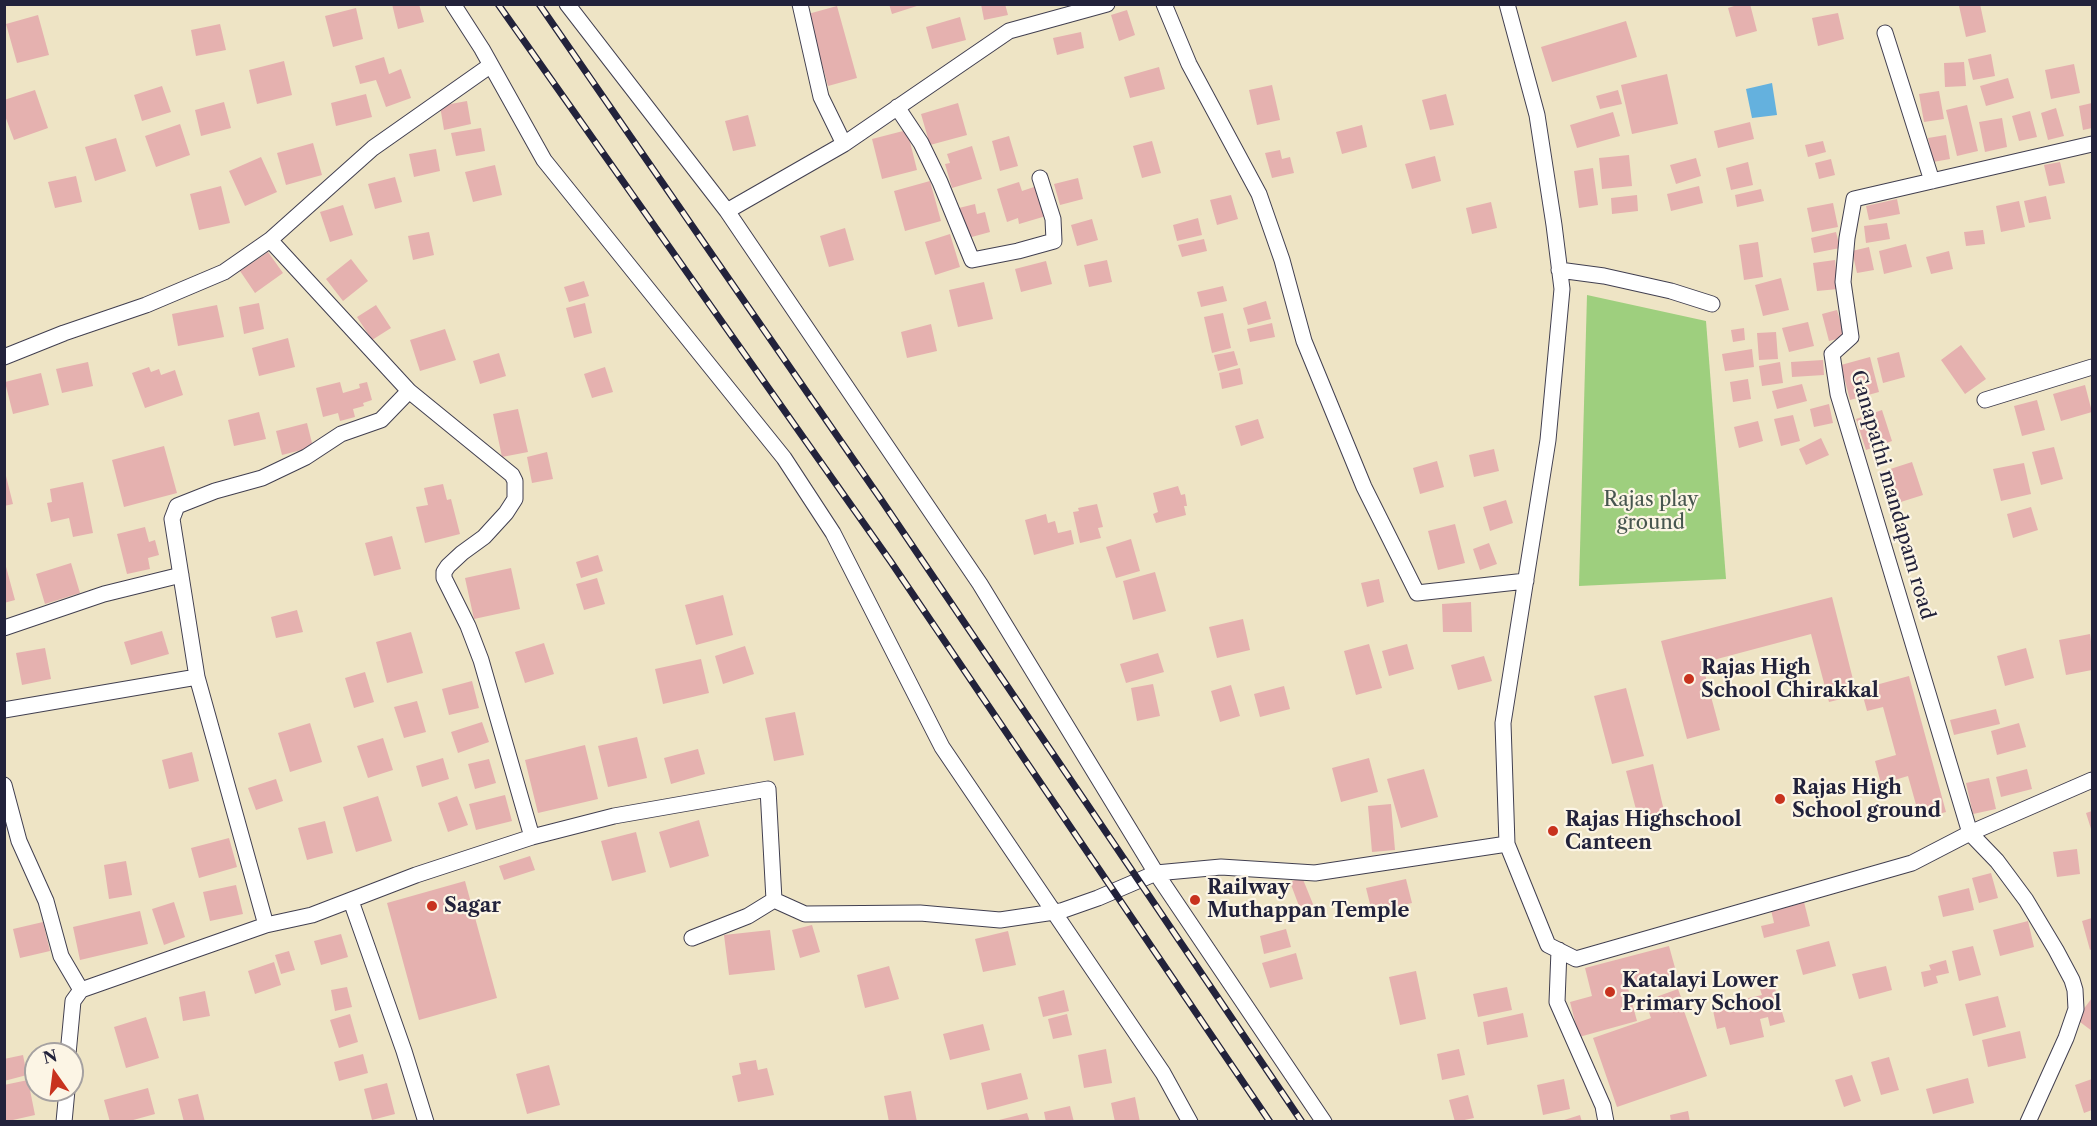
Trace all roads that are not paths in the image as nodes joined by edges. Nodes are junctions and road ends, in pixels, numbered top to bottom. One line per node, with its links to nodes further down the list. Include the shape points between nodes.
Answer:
1 (453, 4): 8 (street)
2 (567, 4): 14 (street)
3 (800, 4): 10 (street, via 821,97)
4 (1107, 4): 9 (street, via 1009,31)
5 (1164, 4): 23 (street, via 1189,64 1259,194 1308,351 1364,487 1417,593)
6 (1507, 4): 16 (street, via 1537,115)
7 (1885, 33): 13 (street)
8 (491, 65): 15 (street, via 373,148); 35 (street, via 544,160 784,458 832,533 942,747)
9 (897, 107): 10 (street); 12 (street, via 921,143 972,260 1054,241 1053,219)
10 (844, 144): 14 (street)
11 (2092, 144): 13 (street, Ganapathi mandapam road)
12 (1041, 178)
13 (1932, 181): 29 (street, Ganapathi mandapam road, via 1854,199 1844,282 1851,337 1832,354 1838,394)
14 (726, 211): 32 (street, via 980,584)
15 (270, 240): 18 (street, via 224,272); 20 (street)
16 (1560, 270): 17 (street, via 1671,291); 23 (street, via 1562,289 1548,440)
17 (1712, 304)
18 (4, 357)
19 (2092, 367): 21 (street)
20 (408, 392): 22 (street, via 381,420 341,434 285,468 177,506 172,519); 30 (street, via 516,481 515,499 506,513 448,566 444,578 481,660)
21 (1985, 400)
22 (181, 574): 24 (street, via 104,594); 25 (street)
23 (1526, 580): 31 (street, via 1503,723)
24 (4, 628)
25 (197, 678): 26 (street); 36 (street)
26 (4, 710)
27 (2092, 780): 29 (street)
28 (4, 785): 39 (street, via 19,841 46,901 61,956)
29 (1970, 833): 38 (street, via 1912,863 1576,959); 47 (street, via 2026,900 2075,990 2076,1009 2066,1038)
30 (532, 837): 33 (street, via 614,816 768,789); 34 (street)
31 (1507, 844): 32 (street, via 1315,873 1221,867); 38 (street, via 1548,945)
32 (1156, 873): 35 (street); 45 (street)
33 (774, 900): 35 (street, via 805,914 920,913 1000,920); 37 (street, via 748,916)
34 (351, 901): 36 (street); 43 (street)
35 (1054, 912): 44 (street, via 1162,1073)
36 (266, 925): 39 (street)
37 (692, 938)
38 (1559, 950): 46 (street, via 1557,1002 1603,1106)
39 (81, 990): 40 (street, via 74,1002)
40 (69, 1042)
41 (66, 1102): 42 (street)
42 (64, 1122)
43 (426, 1122)
44 (1190, 1122)
45 (1324, 1122)
46 (1606, 1122)
47 (2028, 1122)

